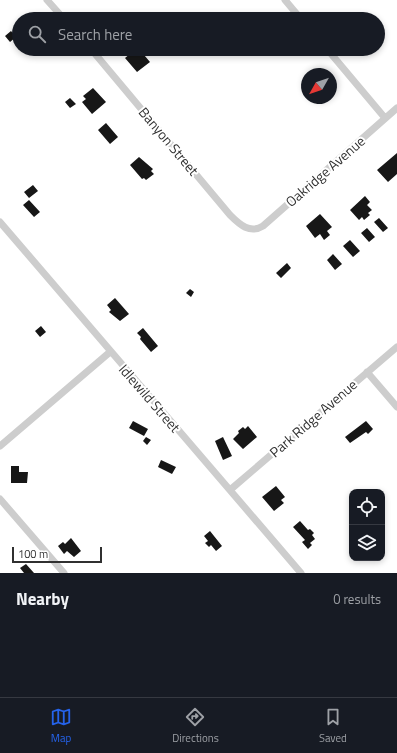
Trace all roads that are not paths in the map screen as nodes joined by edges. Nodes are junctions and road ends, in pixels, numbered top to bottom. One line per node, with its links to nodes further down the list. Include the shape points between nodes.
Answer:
1 (47, 0): 3 (street)
2 (285, 0): 4 (street)
3 (58, 12)
4 (295, 12)
5 (97, 56): 10 (street, Banyon Street, via 230,215 243,227)
6 (333, 56): 8 (street)
7 (397, 108): 8 (street, Oakridge Avenue)
8 (385, 118): 10 (street, Oakridge Avenue, via 263,226)
9 (0, 222): 12 (street, Idlewild Street)
10 (251, 230)
11 (397, 347): 13 (street, Park Ridge Avenue)
12 (110, 352): 15 (street); 16 (street, Idlewild Street)
13 (367, 372): 14 (street); 16 (street, Park Ridge Avenue)
14 (397, 407)
15 (0, 446)
16 (230, 490): 19 (street, Idlewild Street)
17 (0, 499): 18 (street)
18 (64, 573)
19 (301, 573)

